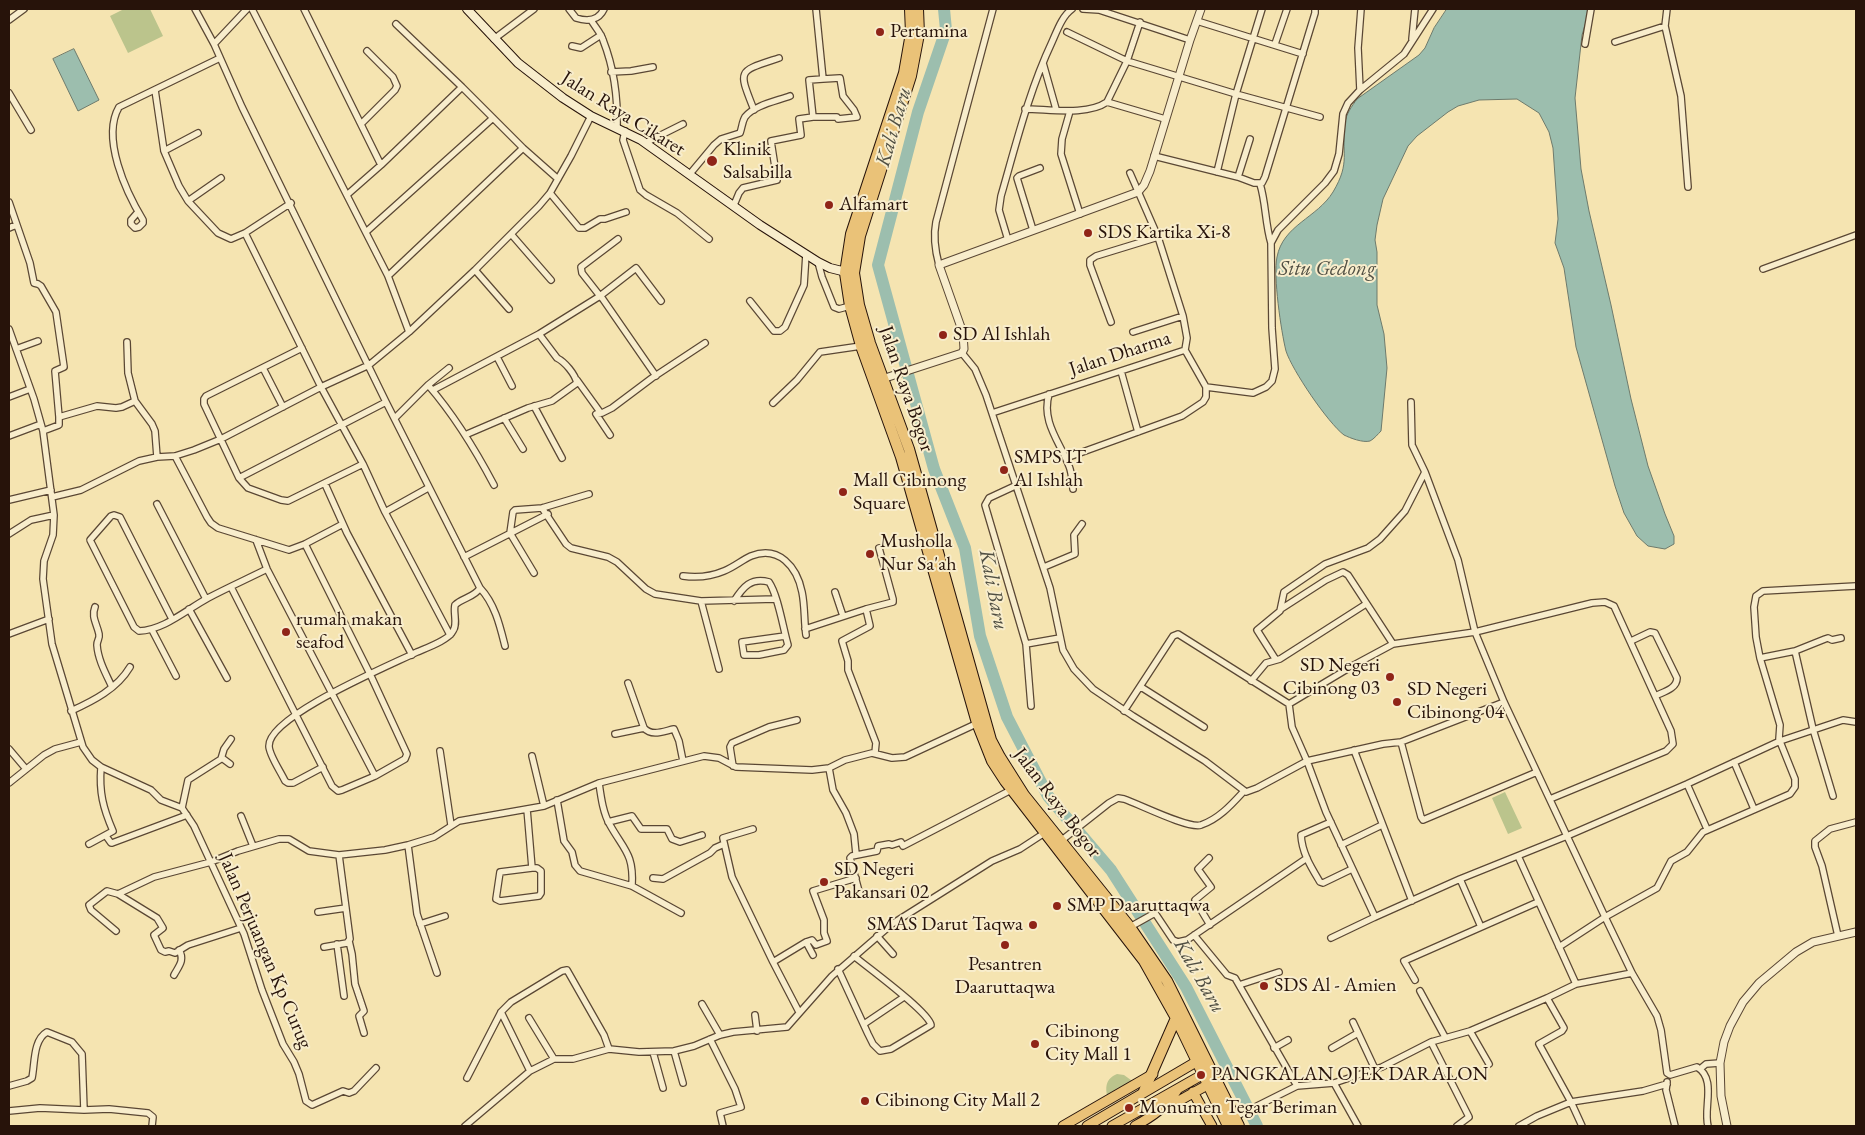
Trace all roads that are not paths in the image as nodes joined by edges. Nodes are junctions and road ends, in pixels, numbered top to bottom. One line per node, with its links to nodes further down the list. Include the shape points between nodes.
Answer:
1 (24, 9): 26 (street)
2 (195, 9): 38 (street)
3 (247, 9): 38 (street)
4 (252, 9): 92 (street)
5 (304, 9): 70 (street)
6 (466, 9): 35 (main road, Jalan Raya Cikaret)
7 (534, 9): 35 (street)
8 (569, 9): 27 (street, via 576,18)
9 (604, 9): 27 (street)
10 (816, 9): 52 (street)
11 (910, 9): 117 (highway, Jalan Raya Bogor, via 911,33 904,73 852,234)
12 (918, 9): 117 (highway, Jalan Raya Bogor, via 919,34 911,76)
13 (993, 9): 114 (street, via 935,227)
14 (1072, 9): 48 (street, via 1062,20)
15 (1083, 9): 16 (street)
16 (1099, 9): 29 (street)
17 (1201, 9): 28 (street)
18 (1262, 9): 34 (street)
19 (1287, 9): 39 (street)
20 (1315, 9): 44 (street)
21 (1361, 9): 55 (street, via 1358,48)
22 (1415, 9): 40 (street)
23 (1433, 9): 40 (street)
24 (1591, 9): 41 (street)
25 (1668, 9): 31 (street)
26 (9, 20)
27 (591, 20): 33 (street)
28 (1197, 21): 34 (street); 36 (street)
29 (1140, 22): 36 (street); 47 (street)
30 (396, 24): 53 (street)
31 (1665, 26): 37 (street); 89 (street, via 1681,96)
32 (1067, 32): 47 (street)
33 (601, 35): 42 (street, via 581,48); 50 (street)
34 (1254, 38): 39 (street); 57 (street)
35 (494, 39): 65 (main road, Jalan Raya Cikaret, via 540,82)
36 (1190, 40): 51 (street)
37 (1616, 42)
38 (214, 44): 45 (street)
39 (1275, 44): 44 (street)
40 (1412, 44): 55 (street)
41 (1585, 44)
42 (572, 46)
43 (367, 51): 70 (street, via 397,86)
44 (1303, 54): 60 (street)
45 (220, 58): 54 (street); 95 (street)
46 (779, 58): 63 (street, via 749,69 743,76)
47 (1127, 61): 51 (street); 59 (street)
48 (1042, 62): 61 (street); 62 (street)
49 (653, 67): 50 (street)
50 (611, 72): 73 (street)
51 (1179, 77): 57 (street); 69 (street)
52 (824, 79): 66 (street, via 809,80); 66 (street, via 840,78 843,96 857,117)
53 (462, 87): 68 (street); 80 (street)
54 (155, 90): 78 (street); 97 (street, via 119,107 113,120 120,174)
55 (1360, 90): 111 (street, via 1348,102 1343,114 1340,154 1334,171 1278,230)
56 (9, 93): 72 (street)
57 (1236, 94): 60 (street); 82 (street)
58 (790, 96): 63 (street)
59 (1106, 102): 64 (street, via 1101,106); 69 (street)
60 (1287, 108): 67 (street); 88 (street)
61 (1025, 109): 62 (street); 110 (street, via 1001,196 1000,210)
62 (1056, 109): 64 (street)
63 (754, 110): 84 (street, via 743,120 740,133 721,139)
64 (1070, 111): 99 (street, via 1062,139 1062,154)
65 (591, 116): 73 (main road, Jalan Raya Cikaret); 87 (street)
66 (813, 117): 96 (street, via 799,119 801,135 771,141 777,180 743,188)
67 (1320, 117)
68 (492, 118): 77 (street); 103 (street)
69 (1166, 119): 79 (street)
70 (361, 124): 80 (street)
71 (683, 124): 76 (street)
72 (31, 130)
73 (621, 130): 76 (main road, Jalan Raya Cikaret); 109 (street, via 640,190)
74 (198, 133): 78 (street)
75 (1250, 139): 85 (street)
76 (645, 143): 84 (main road, Jalan Raya Cikaret)
77 (523, 148): 87 (street); 118 (street)
78 (164, 151): 93 (street)
79 (1154, 156): 82 (street); 90 (street, via 1147,180)
80 (381, 165): 92 (street)
81 (1040, 168): 102 (street, via 1016,178)
82 (1217, 172): 85 (street)
83 (1130, 173): 90 (street, Jalan Dharma)
84 (689, 175): 96 (main road, Jalan Raya Cikaret)
85 (1238, 177): 88 (street)
86 (221, 178): 93 (street)
87 (558, 179): 91 (street)
88 (1260, 184): 111 (street)
89 (1688, 187)
90 (1138, 192): 99 (street); 107 (street, Jalan Dharma)
91 (550, 193): 98 (street, via 579,228); 105 (street)
92 (348, 194): 103 (street)
93 (188, 201): 104 (street, via 223,236 231,239)
94 (9, 202): 100 (street)
95 (290, 203): 104 (street); 141 (street)
96 (734, 205): 112 (main road, Jalan Raya Cikaret)
97 (138, 212)
98 (626, 212)
99 (1080, 214): 102 (street)
100 (16, 225): 101 (street); 164 (street, via 30,263 32,281 41,286 56,312 64,367 55,371)
101 (9, 228)
102 (1034, 230): 110 (street)
103 (366, 232): 118 (street)
104 (245, 233): 136 (street)
105 (511, 234): 116 (street); 119 (street)
106 (1856, 235): 115 (street)
107 (1158, 237): 125 (street, Jalan Dharma); 126 (street, via 1090,260)
108 (618, 239): 120 (street, via 581,267 582,273)
109 (709, 239)
110 (1008, 240): 114 (street)
111 (1271, 243): 151 (street, via 1274,377 1266,387 1252,393)
112 (806, 254): 113 (main road, Jalan Raya Cikaret); 122 (street, via 804,285 785,327 774,331)
113 (818, 262): 117 (main road, Jalan Raya Cikaret); 123 (street, via 834,307)
114 (939, 264): 139 (street, via 963,333)
115 (1763, 269)
116 (475, 270): 124 (street); 128 (street)
117 (849, 273): 123 (highway, Jalan Raya Bogor); 147 (highway, Jalan Raya Bogor)
118 (388, 276): 128 (street)
119 (551, 280)
120 (600, 295): 121 (street, via 637,268); 130 (street); 145 (street)
121 (661, 301)
122 (750, 301)
123 (850, 306): 135 (highway, Jalan Raya Bogor)
124 (509, 309)
125 (1182, 316): 129 (street); 138 (street, Jalan Dharma, via 1187,338)
126 (1111, 322)
127 (9, 329): 131 (street)
128 (409, 332): 141 (street)
129 (1133, 332)
130 (539, 334): 140 (street); 146 (street)
131 (10, 338): 137 (street)
132 (38, 341): 137 (street)
133 (127, 342): 156 (street, via 128,373)
134 (705, 343): 145 (street)
135 (861, 346): 147 (highway, Jalan Raya Bogor); 159 (street, via 820,352)
136 (302, 348): 142 (street); 150 (street)
137 (16, 349): 152 (street)
138 (1185, 350): 144 (street, Jalan Dharma); 151 (street)
139 (962, 353): 147 (street); 163 (street, via 975,369)
140 (497, 357): 149 (street); 153 (street)
141 (368, 365): 150 (street); 157 (street)
142 (263, 368): 161 (street); 173 (street, via 204,399)
143 (449, 368): 148 (street)
144 (1121, 371): 154 (street, Jalan Dharma); 169 (street)
145 (656, 376): 162 (street, via 612,408)
146 (577, 380): 160 (street, via 552,401); 162 (street)
147 (879, 380): 257 (highway, Jalan Raya Bogor, via 909,449 930,544)
148 (428, 385): 153 (street); 165 (street)
149 (512, 386)
150 (321, 387): 161 (street); 167 (street)
151 (1206, 387): 169 (street, via 1205,400 1189,412)
152 (30, 389): 155 (street); 168 (street)
153 (433, 390): 170 (street)
154 (1049, 394): 163 (street, Jalan Dharma); 178 (street, via 1046,406 1050,426)
155 (9, 397)
156 (135, 401): 164 (street, via 122,408 97,406); 176 (street, via 152,424)
157 (386, 402): 165 (street); 167 (street)
158 (1411, 402): 180 (street, via 1412,445)
159 (773, 403)
160 (534, 406): 166 (street); 177 (street)
161 (283, 407): 173 (street)
162 (600, 412): 172 (street, via 596,417)
163 (992, 412): 184 (street)
164 (59, 417): 168 (street, via 57,427)
165 (395, 418): 185 (street)
166 (504, 418): 170 (street); 174 (street)
167 (342, 426): 179 (street); 181 (street)
168 (42, 428): 171 (street); 186 (street)
169 (1138, 432): 178 (street)
170 (465, 435): 183 (street)
171 (9, 436)
172 (610, 436)
173 (221, 439): 175 (street); 181 (street)
174 (523, 449)
175 (175, 456): 176 (street); 200 (street, via 211,522 218,528)
176 (157, 457): 189 (street, via 138,461 76,492)
177 (562, 458)
178 (1066, 458): 187 (street)
179 (363, 464): 182 (street); 193 (street)
180 (1425, 472): 220 (street, via 1405,511 1380,539 1368,548 1331,560 1310,573 1284,592); 225 (street, via 1458,560)
181 (239, 478): 182 (street, via 248,488 284,501)
182 (325, 484): 196 (street)
183 (494, 484)
184 (1017, 485): 204 (street); 232 (street, via 989,498 985,505)
185 (428, 488): 193 (street); 203 (street)
186 (51, 490): 189 (street); 190 (street)
187 (1073, 490)
188 (589, 494): 192 (street)
189 (52, 497): 195 (street)
190 (9, 500)
191 (157, 504): 212 (street)
192 (542, 508): 194 (street); 198 (street, via 515,510)
193 (385, 512): 227 (street)
194 (548, 514): 198 (street); 214 (street, via 571,548 608,557 655,594)
195 (54, 515): 199 (street, via 31,520); 222 (street, via 43,579)
196 (343, 524): 201 (street); 236 (street)
197 (1082, 524): 204 (street, via 1074,535 1075,554)
198 (510, 533): 203 (street); 206 (street)
199 (9, 534)
200 (256, 540): 201 (street, via 289,550); 205 (street)
201 (306, 544): 241 (street)
202 (879, 548): 218 (street, via 894,600)
203 (464, 557): 210 (street)
204 (1044, 568): 229 (street)
205 (267, 569): 208 (street); 248 (street)
206 (534, 573)
207 (683, 576): 221 (street, via 704,578 718,574 761,553 786,559 802,592 805,632)
208 (231, 587): 212 (street); 255 (street)
209 (1856, 587): 237 (street, via 1759,593 1754,607)
210 (480, 588): 227 (street, via 476,594 455,605 455,627); 234 (street, via 495,611)
211 (835, 592): 221 (street)
212 (206, 599): 219 (street)
213 (775, 599): 215 (street); 215 (street, via 768,582 755,580 748,583); 228 (street)
214 (701, 601): 215 (street); 240 (street)
215 (734, 601)
216 (1366, 604): 220 (street, via 1344,572); 233 (street); 238 (street)
217 (96, 607): 246 (street, via 92,614 99,636 97,647)
218 (866, 608): 221 (street); 270 (street, via 870,626 842,641 852,683 876,743)
219 (189, 609): 223 (street); 243 (street)
220 (1281, 609): 238 (street, via 1258,630)
221 (843, 616)
222 (49, 619): 226 (street); 253 (street, via 52,644)
223 (172, 619): 224 (street); 224 (street, via 120,517 114,514 90,542 134,627 138,631)
224 (152, 630): 242 (street)
225 (1476, 632): 231 (street, via 1605,602 1614,606); 233 (street); 250 (street)
226 (9, 634)
227 (450, 635): 236 (street)
228 (785, 636): 228 (street, via 787,647 784,650 743,654 742,642)
229 (1060, 638): 232 (street); 254 (street, via 1067,660 1074,669 1093,689)
230 (1840, 638): 235 (street, via 1828,638)
231 (1631, 641): 249 (street); 249 (street, via 1650,632 1655,633 1677,678 1674,687)
232 (1026, 644): 252 (street)
233 (1393, 644): 251 (street)
234 (505, 646)
235 (1795, 651): 237 (street); 261 (street)
236 (412, 655): 241 (street)
237 (1760, 658): 264 (street, via 1780,725)
238 (1276, 660): 244 (street, via 1262,667)
239 (130, 667): 246 (street)
240 (719, 669)
241 (370, 674): 248 (street); 283 (street, via 407,754 405,759)
242 (176, 676)
243 (228, 678)
244 (1251, 681): 247 (street, via 1178,634 1173,636); 251 (street)
245 (628, 683): 260 (street)
246 (112, 687): 253 (street, via 94,701)
247 (1141, 687): 254 (street); 259 (street)
248 (332, 693): 255 (street); 283 (street)
249 (1655, 696): 290 (street, via 1673,736 1669,749)
250 (1504, 702): 266 (street); 282 (street)
251 (1289, 704): 274 (street, via 1292,727)
252 (1031, 706)
253 (71, 711): 265 (street)
254 (1124, 711): 288 (street, via 1206,760)
255 (296, 714): 279 (street); 279 (street, via 276,732 269,748 285,781 293,783)
256 (797, 720): 277 (street, via 769,727 732,743)
257 (981, 722): 270 (street, via 904,757); 287 (highway, Jalan Raya Bogor, via 992,761); 305 (highway, Jalan Raya Bogor)
258 (1856, 724): 261 (street, via 1843,720)
259 (1204, 727)
260 (644, 728): 262 (street); 273 (street, via 654,733 675,730)
261 (1813, 729): 264 (street); 289 (street)
262 (615, 734)
263 (231, 739): 272 (street)
264 (1780, 741): 275 (street); 295 (street, via 1795,787 1790,794)
265 (81, 742): 278 (street); 281 (street, via 54,749)
266 (1402, 742): 268 (street); 282 (street, via 1423,820)
267 (9, 749): 281 (street)
268 (1354, 750): 274 (street); 301 (street)
269 (440, 751): 302 (street)
270 (875, 754): 280 (street, via 845,760)
271 (532, 756): 292 (street)
272 (222, 758): 276 (street); 293 (street, via 188,780)
273 (683, 761): 277 (street, via 712,756); 285 (street)
274 (1306, 761): 288 (street, via 1257,788); 299 (street)
275 (1734, 762): 286 (street); 295 (street)
276 (230, 764)
277 (733, 766): 280 (street)
278 (102, 767): 293 (street); 307 (street, via 103,808 112,831)
279 (323, 767): 283 (street, via 338,791)
280 (829, 768): 315 (street, via 833,790 854,834)
281 (26, 769): 284 (street)
282 (1537, 772): 290 (street)
283 (375, 776)
284 (9, 783)
285 (599, 783): 291 (street); 298 (street)
286 (1687, 784): 304 (street); 308 (street)
287 (1011, 790): 305 (highway, Jalan Raya Bogor); 315 (street, via 903,846 901,842 889,844 878,846 877,852)
288 (1244, 791): 309 (street, via 1221,813 1200,825 1182,822 1120,798)
289 (1833, 796)
290 (1550, 799): 308 (street)
291 (557, 800): 292 (street); 326 (street, via 564,841 580,872)
292 (544, 806): 294 (street)
293 (182, 808): 296 (street, Jalan Perjuangan Kp Curug)
294 (527, 809): 302 (street, via 471,818); 321 (street)
295 (1754, 809): 304 (street)
296 (187, 815): 307 (street, via 112,843); 320 (street, Jalan Perjuangan Kp Curug)
297 (241, 816): 314 (street)
298 (608, 822): 306 (street, via 632,816 642,829 667,829 672,839 680,842); 326 (street, via 629,856)
299 (1331, 822): 313 (street); 319 (street, via 1301,835)
300 (1856, 822): 346 (street, via 1830,830 1815,841)
301 (1382, 825): 313 (street); 329 (street)
302 (451, 826): 312 (street, via 434,837)
303 (753, 829): 311 (street, via 723,838)
304 (1707, 829): 336 (street, via 1687,852 1671,861 1657,888)
305 (1048, 831): 309 (highway, Jalan Raya Bogor); 345 (street, via 1020,849 985,865); 375 (highway, Jalan Raya Bogor, via 1144,961)
306 (702, 834)
307 (106, 836): 310 (street)
308 (1568, 836): 317 (street); 336 (street)
309 (1066, 837): 339 (highway, Jalan Raya Bogor)
310 (89, 844)
311 (724, 844): 323 (street, via 663,880); 357 (street, via 732,876)
312 (408, 845): 316 (street); 337 (street)
313 (1341, 845): 322 (street)
314 (253, 846): 316 (street, via 289,839 308,851); 320 (street)
315 (856, 854): 324 (street, via 850,858)
316 (339, 855): 331 (street)
317 (1518, 856): 325 (street); 330 (street)
318 (1208, 858): 338 (street, via 1198,869 1211,888 1195,900)
319 (1307, 858): 322 (street, via 1323,883); 338 (street)
320 (211, 862): 327 (street, via 154,877); 341 (street, Jalan Perjuangan Kp Curug)
321 (532, 868): 321 (street, via 500,872 496,899 539,896 541,872)
322 (1352, 869): 335 (street)
323 (654, 878)
324 (856, 878): 328 (street); 349 (street, via 813,892 824,920 827,941 816,945 812,940)
325 (1460, 879): 329 (street); 340 (street)
326 (632, 886): 333 (street)
327 (118, 894): 342 (street, via 107,891 89,906); 353 (street, via 163,925 163,929 154,935 163,952)
328 (860, 895)
329 (1412, 901): 335 (street)
330 (1538, 902): 340 (street); 352 (street)
331 (346, 908): 332 (street); 348 (street)
332 (318, 912)
333 (681, 913)
334 (445, 916): 337 (street)
335 (1375, 917): 347 (street)
336 (1605, 917): 352 (street); 361 (street)
337 (420, 924): 360 (street)
338 (1210, 925): 344 (street)
339 (1130, 927): 344 (street, via 1155,913 1175,942); 393 (highway, Jalan Raya Bogor, via 1167,981)
340 (1481, 927): 363 (street, via 1404,961)
341 (241, 928): 353 (street); 396 (street, Jalan Perjuangan Kp Curug, via 283,1044 299,1074 306,1101 312,1105 343,1091 354,1091)
342 (116, 930)
343 (1856, 932): 346 (street)
344 (1194, 935): 365 (street, via 1225,974 1236,978)
345 (877, 936): 354 (street); 356 (street)
346 (1838, 936): 394 (street, via 1813,942 1796,952 1759,983 1730,1026)
347 (1331, 938)
348 (349, 941): 350 (street); 380 (street, via 355,984 364,1011 359,1016)
349 (806, 942): 355 (street); 357 (street)
350 (337, 944): 351 (street); 367 (street)
351 (324, 947)
352 (1560, 947): 364 (street)
353 (179, 950): 362 (street, via 182,961)
354 (893, 954)
355 (813, 955)
356 (854, 956): 358 (street); 368 (street)
357 (773, 962): 372 (street)
358 (838, 969): 372 (street); 377 (street)
359 (1279, 972): 365 (street)
360 (437, 973)
361 (1632, 973): 364 (street); 401 (street, via 1660,1023)
362 (174, 974)
363 (1415, 980)
364 (1576, 984): 369 (street)
365 (1239, 985): 387 (street)
366 (1420, 991): 383 (street)
367 (344, 996)
368 (904, 997): 377 (street); 377 (street, via 929,1018 932,1025 880,1052)
369 (1547, 998): 379 (street); 413 (street, via 1564,1028 1540,1044)
370 (702, 1004): 382 (street)
371 (501, 1012): 389 (street, via 557,972 566,970); 399 (street); 403 (street)
372 (800, 1012): 378 (street, via 787,1027)
373 (755, 1015): 378 (street)
374 (529, 1018): 392 (street)
375 (1176, 1018): 393 (highway, Jalan Raya Bogor); 400 (highway)
376 (1353, 1022): 381 (street)
377 (864, 1024)
378 (757, 1031): 382 (street)
379 (1470, 1031): 383 (street); 395 (street)
380 (364, 1033)
381 (1358, 1033): 388 (street); 397 (street)
382 (720, 1035): 384 (street)
383 (1445, 1037): 386 (street)
384 (710, 1039): 390 (street); 422 (street, via 741,1107 720,1113)
385 (1288, 1040): 387 (street)
386 (1431, 1042): 397 (street); 430 (street, via 1469,1117)
387 (1274, 1048): 408 (street)
388 (1332, 1048)
389 (609, 1049): 391 (street); 392 (street)
390 (674, 1050): 391 (street); 404 (street)
391 (653, 1052): 409 (street)
392 (554, 1059): 399 (street)
393 (1201, 1059): 402 (highway, Jalan Raya Bogor); 411 (main road)
394 (1720, 1063): 398 (street, via 1706,1064); 435 (street, via 1721,1096)
395 (1488, 1064)
396 (376, 1068)
397 (1375, 1069): 405 (street)
398 (1700, 1069): 401 (street, via 1696,1067); 434 (street, via 1708,1086)
399 (530, 1071): 421 (street)
400 (1153, 1074): 411 (highway); 414 (main road)
401 (1669, 1075): 406 (street)
402 (1208, 1076): 410 (main road); 412 (main road); 418 (highway, Jalan Raya Bogor); 428 (highway, Jalan Raya Bogor)
403 (467, 1078)
404 (683, 1083)
405 (1334, 1083): 408 (street); 429 (street)
406 (1667, 1084): 413 (street); 433 (street)
407 (9, 1086): 415 (street, via 32,1078 36,1050 42,1035 48,1032 72,1042 82,1054)
408 (1297, 1086): 418 (street)
409 (663, 1088)
410 (1178, 1088): 417 (main road); 425 (main road)
411 (1144, 1091): 419 (main road)
412 (1193, 1092): 417 (main road); 427 (main road)
413 (1571, 1102): 431 (street); 432 (street)
414 (1093, 1108): 419 (main road); 423 (main road)
415 (84, 1110): 416 (street, via 40,1108); 420 (street, via 148,1112 153,1118)
416 (9, 1111)
417 (1158, 1112): 426 (main road)
418 (1239, 1119)
419 (1098, 1120): 424 (main road)
420 (152, 1126)
421 (465, 1126)
422 (723, 1126)
423 (1063, 1126)
424 (1087, 1126)
425 (1112, 1126)
426 (1135, 1126)
427 (1212, 1126)
428 (1228, 1126)
429 (1358, 1126)
430 (1459, 1126)
431 (1519, 1126)
432 (1580, 1126)
433 (1675, 1126)
434 (1708, 1126)
435 (1727, 1126)

